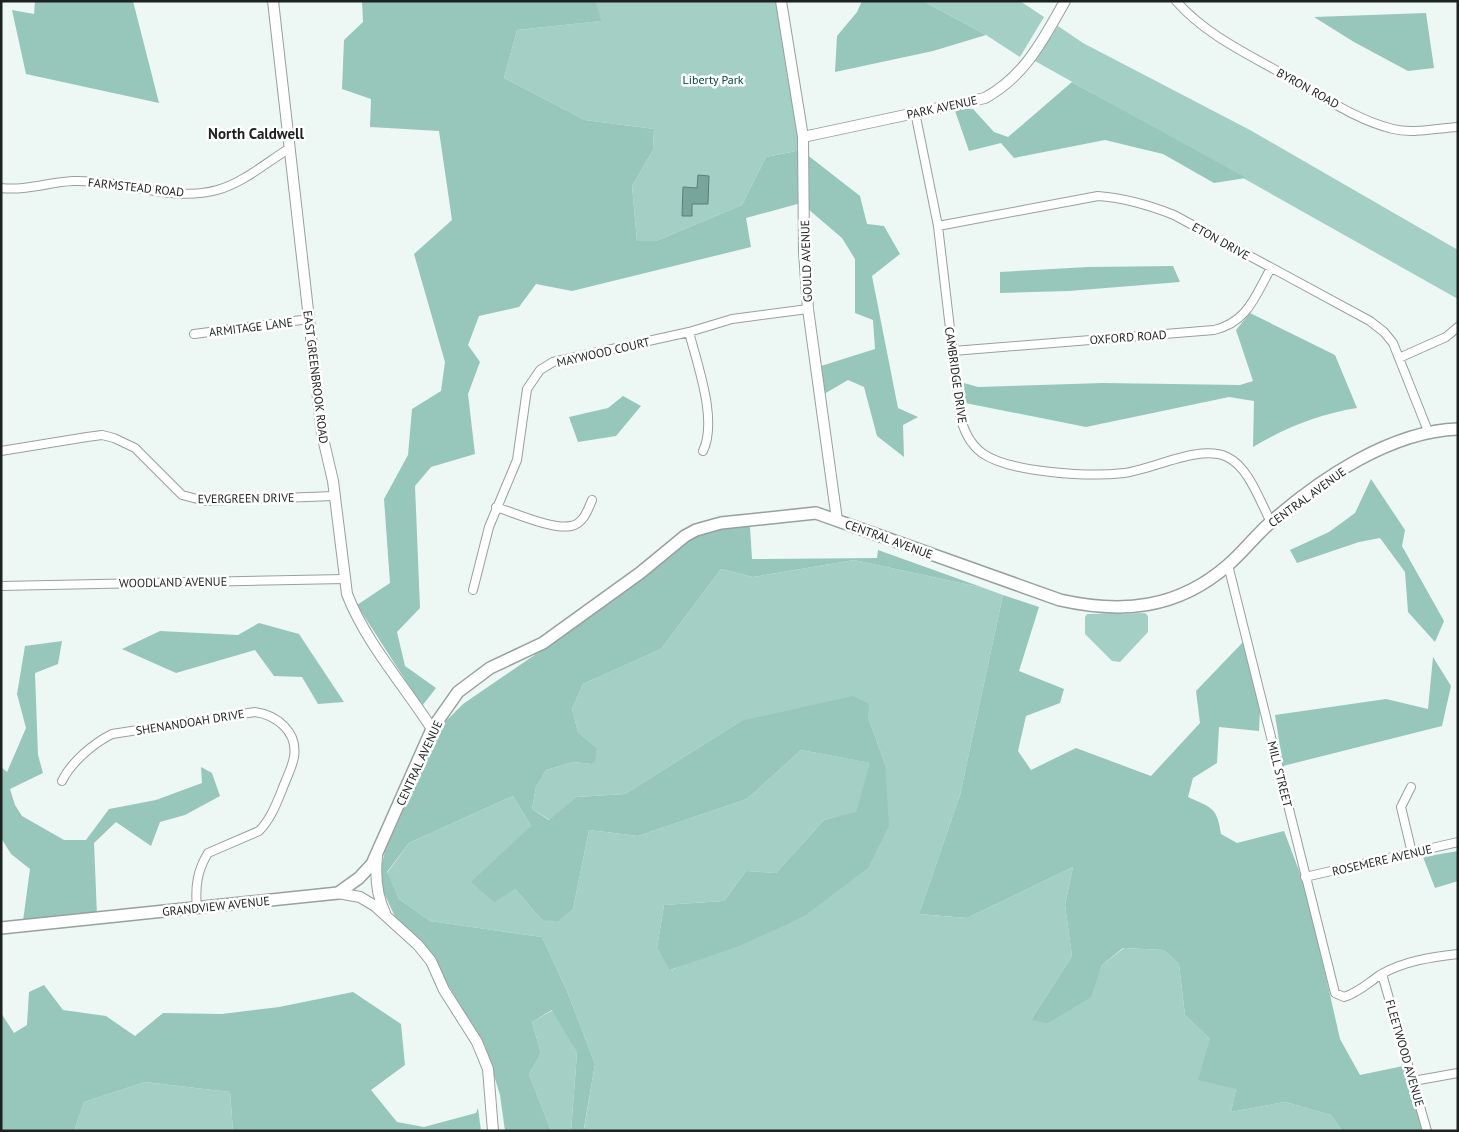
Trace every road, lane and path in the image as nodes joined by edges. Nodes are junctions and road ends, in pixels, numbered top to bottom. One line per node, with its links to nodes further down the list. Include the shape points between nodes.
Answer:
1 (272, 1): 8 (street, EAST GREENBROOK ROAD)
2 (781, 1): 7 (street, GOULD AVENUE)
3 (1065, 1): 5 (street, PARK AVENUE, via 1034,55 1007,84 985,98)
4 (1176, 1): 6 (street, BYRON ROAD, via 1205,30 1363,117 1392,129 1408,131)
5 (915, 112): 7 (street, PARK AVENUE); 10 (street, CAMBRIDGE DRIVE)
6 (1458, 127)
7 (803, 137): 12 (street, GOULD AVENUE)
8 (290, 148): 9 (street, FARMSTEAD ROAD, via 235,183 202,193 164,192 73,181); 13 (street, EAST GREENBROOK ROAD)
9 (1, 188)
10 (938, 226): 11 (street, ETON DRIVE, via 1098,196 1120,197 1174,215); 17 (street, CAMBRIDGE DRIVE)
11 (1271, 268): 17 (street, OXFORD ROAD, via 1241,318 1222,328); 18 (street, ETON DRIVE, via 1370,321 1388,337)
12 (808, 309): 15 (street, MAYWOOD COURT, via 732,319); 26 (street, GOULD AVENUE)
13 (309, 319): 16 (street, ARMITAGE LANE); 23 (street, EAST GREENBROOK ROAD, via 322,434)
14 (1458, 327): 18 (street, via 1446,337)
15 (689, 332): 22 (street, via 705,394 708,436); 25 (street, MAYWOOD COURT, via 553,362 540,370 527,389 517,460)
16 (194, 334)
17 (953, 351): 27 (street, CAMBRIDGE DRIVE, via 963,427 970,441 986,456 1037,470 1098,475 1125,473 1202,452 1221,454 1233,460 1245,474)
18 (1399, 358): 20 (street, ETON DRIVE)
19 (1458, 429): 20 (main road, CENTRAL AVENUE)
20 (1428, 432): 27 (main road, CENTRAL AVENUE, via 1366,456 1304,496)
21 (1, 451): 23 (street, EVERGREEN DRIVE, via 102,435 135,448 174,489 193,500)
22 (703, 451)
23 (334, 496): 29 (street, EAST GREENBROOK ROAD)
24 (592, 500): 25 (street, via 581,520 572,526 556,526)
25 (496, 507): 31 (street, MAYWOOD COURT)
26 (837, 520): 28 (main road, CENTRAL AVENUE, via 1051,597 1090,607 1116,609 1168,599 1198,586); 32 (main road, CENTRAL AVENUE, via 816,513 793,515 721,523 690,533 542,643 474,678 450,701)
27 (1271, 522): 28 (main road, CENTRAL AVENUE)
28 (1228, 565): 38 (street, MILL STREET)
29 (345, 579): 30 (street, WOODLAND AVENUE); 32 (street, EAST GREENBROOK ROAD, via 354,612)
30 (1, 586)
31 (474, 590)
32 (432, 729): 37 (main road, CENTRAL AVENUE)
33 (62, 781): 40 (street, SHENANDOAH DRIVE, via 67,771 112,734 255,712 280,721 291,737 294,755 278,800 259,831 208,853 195,890)
34 (1411, 787): 36 (street, via 1401,807)
35 (1458, 842): 36 (street, ROSEMERE AVENUE)
36 (1412, 853): 38 (street, ROSEMERE AVENUE)
37 (377, 855): 39 (main road, via 366,872); 41 (street, via 378,894)
38 (1305, 877): 44 (street, MILL STREET, via 1335,993 1344,997 1353,994)
39 (338, 893): 40 (main road, GRANDVIEW AVENUE); 41 (street, via 367,901)
40 (197, 908): 42 (main road, GRANDVIEW AVENUE)
41 (386, 916): 47 (street, via 431,961 444,990 477,1042 490,1078)
42 (1, 928)
43 (1458, 954): 44 (street, via 1418,960)
44 (1382, 974): 46 (street, FLEETWOOD AVENUE)
45 (1458, 1073): 46 (street)
46 (1413, 1081): 48 (street, FLEETWOOD AVENUE)
47 (493, 1131)
48 (1427, 1131)

